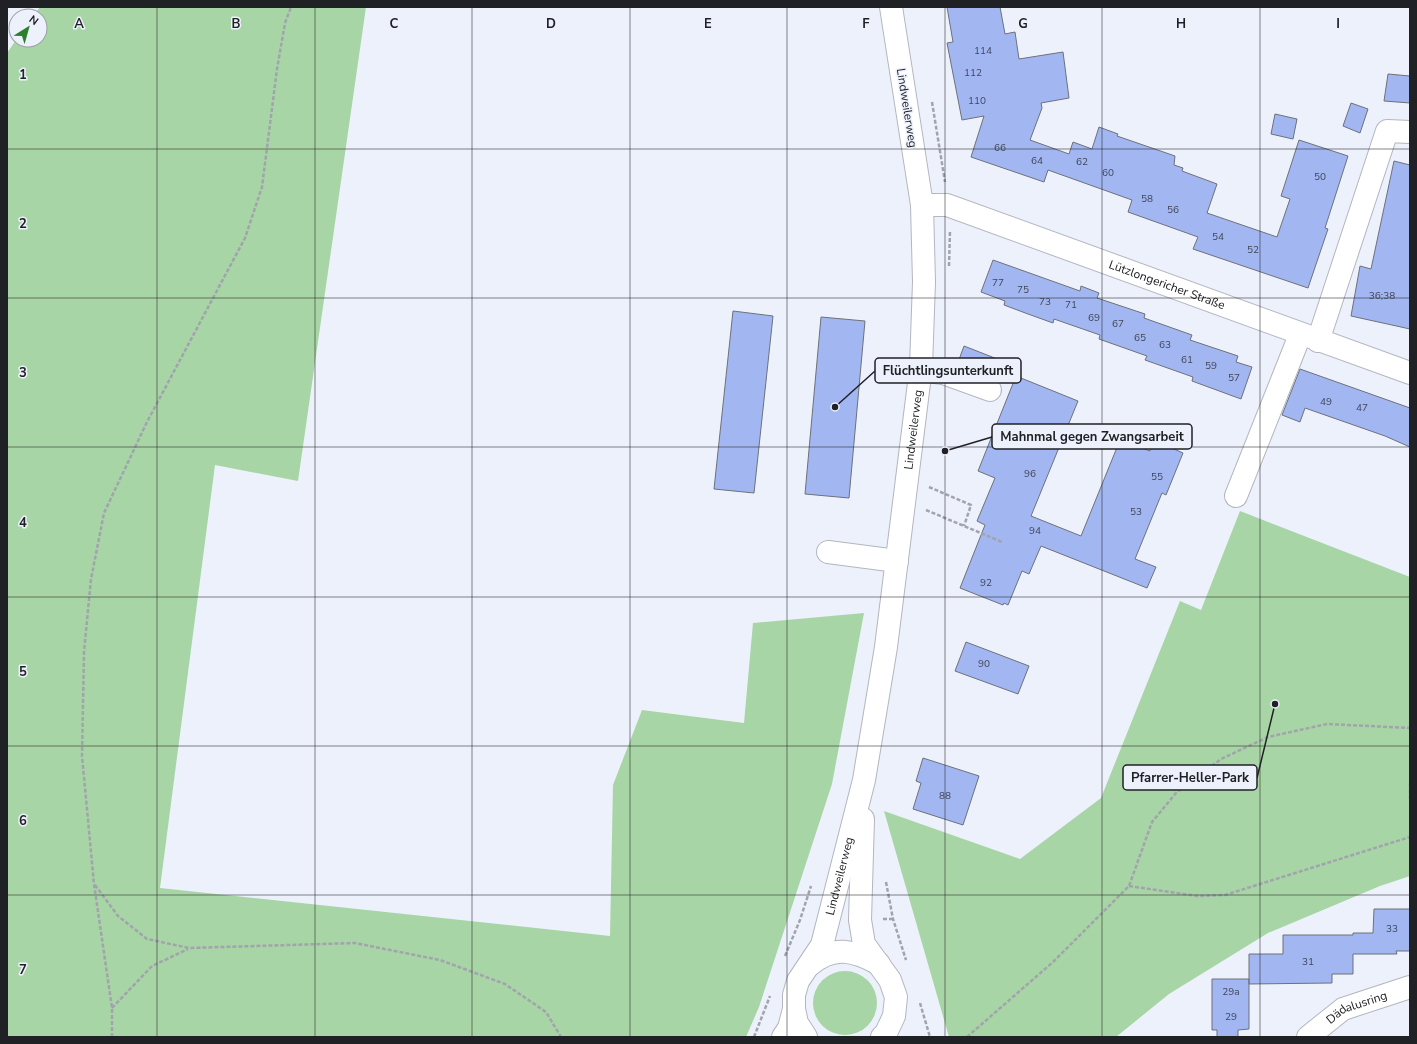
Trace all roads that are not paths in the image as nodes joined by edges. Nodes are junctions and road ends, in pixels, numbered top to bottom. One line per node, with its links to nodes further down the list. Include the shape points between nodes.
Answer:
1 (891, 7): 3 (street, Lindweilerweg)
2 (1410, 132): 4 (street, via 1387,131)
3 (922, 205): 4 (street, Lützlongericher Straße, via 947,205); 5 (street, Lindweilerweg, via 924,282)
4 (1309, 338): 6 (street, Lützlongericher Straße); 8 (street)
5 (920, 370): 7 (street, via 942,373); 10 (street, Lindweilerweg)
6 (1410, 373)
7 (990, 390)
8 (1236, 496)
9 (828, 552): 10 (street)
10 (897, 561): 11 (street, Lindweilerweg)
11 (864, 780): 12 (street, Lindweilerweg, via 860,920 864,944); 13 (street, Lindweilerweg, via 822,945)
12 (879, 964): 13 (street, Lindweilerweg, via 863,955 844,951 824,956); 16 (street, Lindweilerweg, via 890,980 896,997)
13 (806, 969): 15 (street, Lindweilerweg, via 796,988)
14 (1410, 987): 20 (street, Dädalusring, via 1343,1009)
15 (794, 1009): 17 (street, via 789,1028); 18 (street, Lindweilerweg, via 797,1023)
16 (894, 1027): 19 (street, Lindweilerweg)
17 (783, 1037)
18 (806, 1037)
19 (882, 1037)
20 (1308, 1037)

